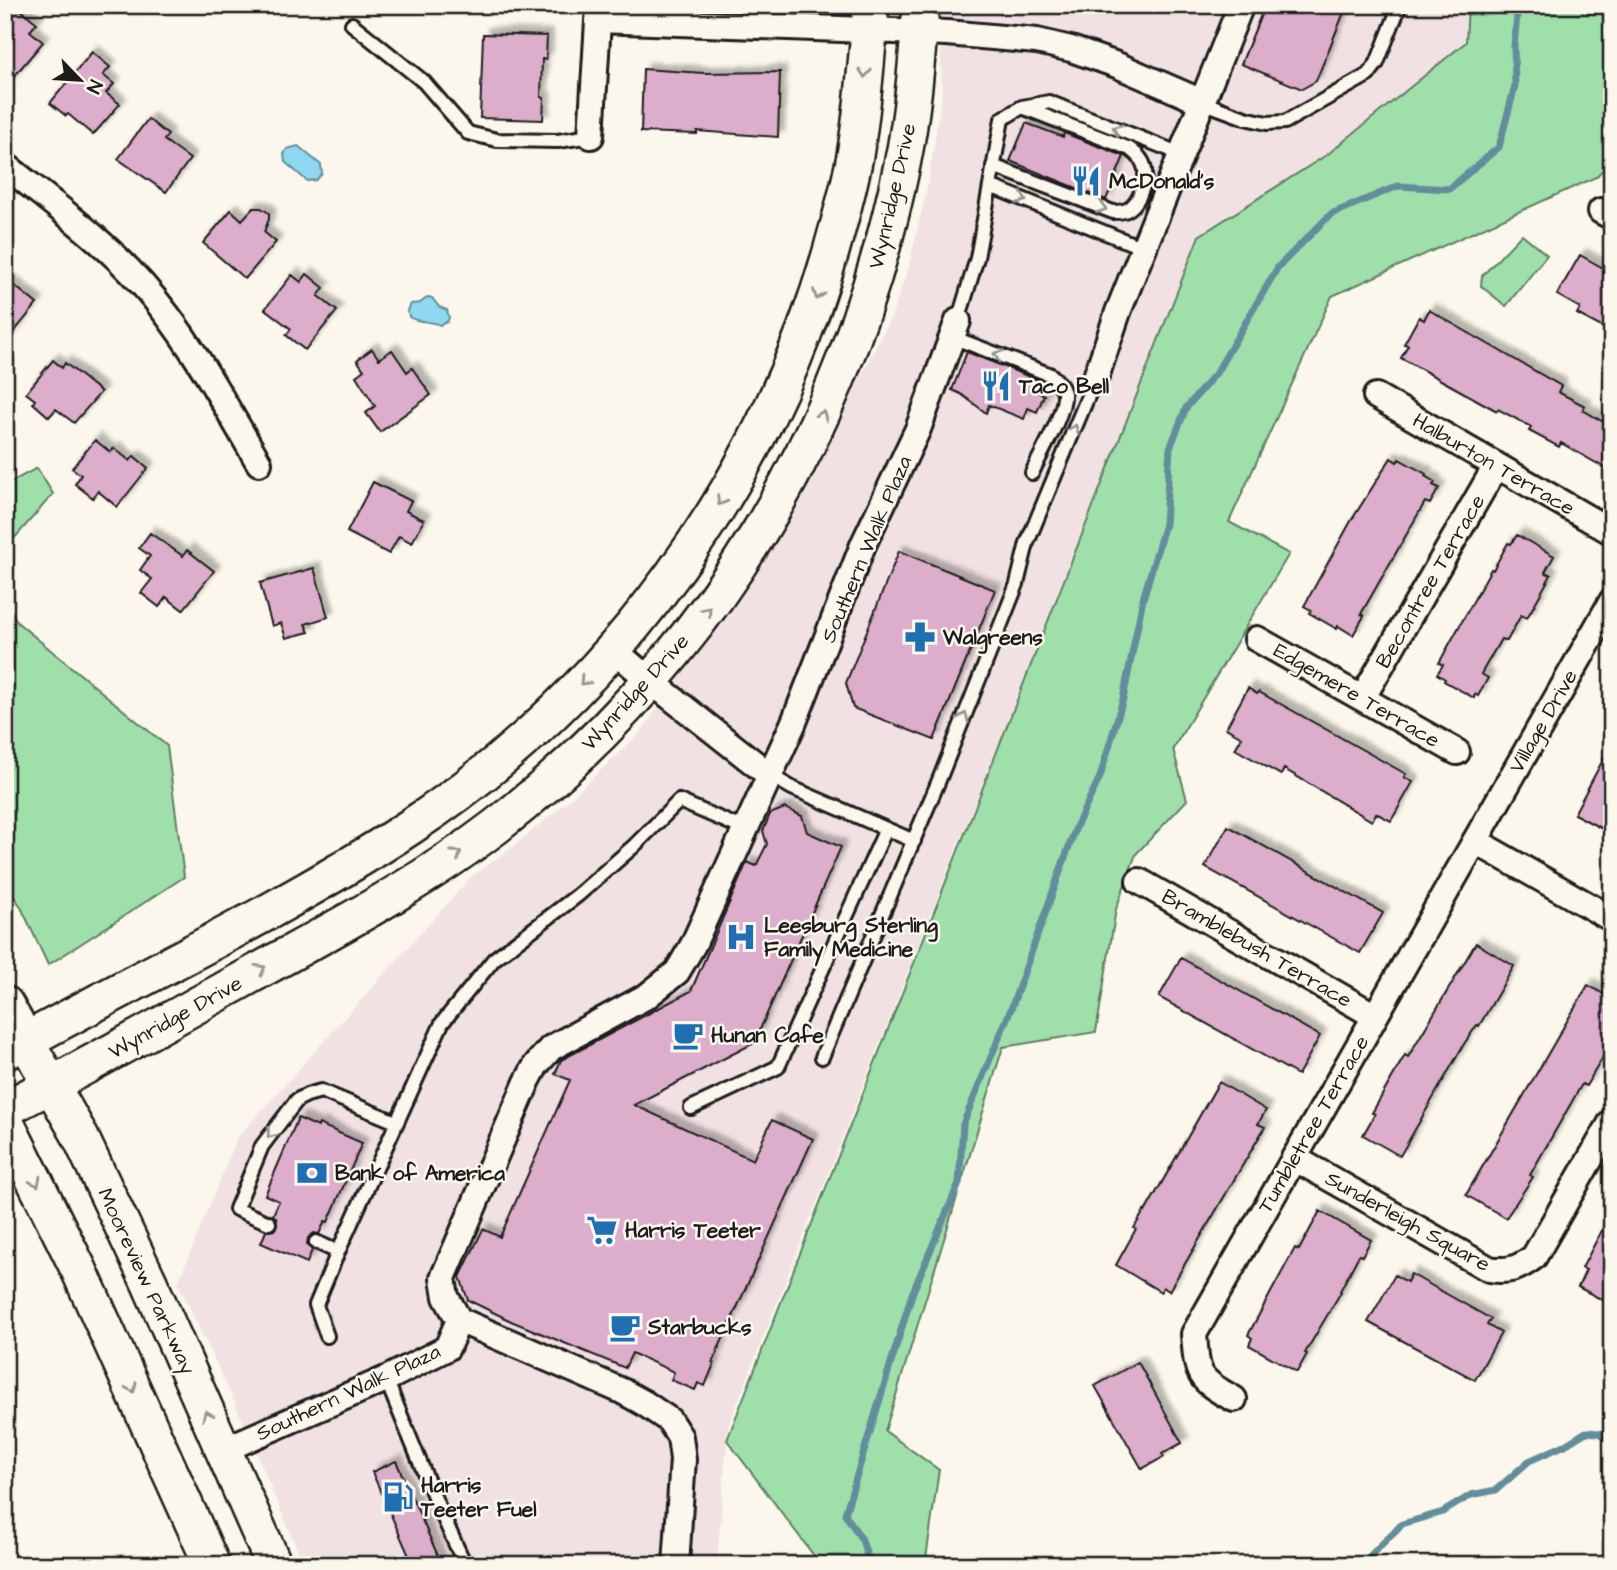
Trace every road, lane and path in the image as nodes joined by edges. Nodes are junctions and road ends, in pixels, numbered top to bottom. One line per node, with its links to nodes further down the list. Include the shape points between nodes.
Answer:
1 (1241, 5): 7 (street)
2 (1400, 5): 7 (lane, via 1377,63 1367,75 1285,122 1245,118)
3 (598, 12): 4 (street); 9 (street)
4 (870, 18): 5 (street); 24 (street, Wynridge Drive, one-way to 24, via 856,151 822,283 797,352 771,411 710,520)
5 (920, 19): 7 (street, via 1071,49); 25 (street, Wynridge Drive, one-way to 5, via 720,594 754,543 812,437 844,366 870,293 903,161)
6 (352, 24): 9 (lane, via 424,82 468,133 558,141)
7 (1202, 102): 10 (street)
8 (1022, 107): 10 (lane, one-way to 8, via 1049,102); 12 (lane, via 1002,119); 12 (lane, one-way to 8, via 1113,212 1134,204 1145,181 1140,157)
9 (591, 136)
10 (1181, 154): 14 (street)
11 (5, 165): 18 (street, via 107,248 142,284 195,353)
12 (993, 166): 13 (lane)
13 (990, 186): 14 (lane, one-way to 14); 15 (lane, via 977,258)
14 (1143, 248): 16 (street)
15 (955, 329): 20 (lane, one-way to 15, via 1063,406 1059,382); 28 (street, Southern Walk Plaza, via 918,429 863,545 794,722)
16 (1096, 377): 31 (lane, one-way to 16, via 1017,584 1027,543)
17 (1376, 396): 19 (street, Halburton Terrace)
18 (259, 463)
19 (1496, 466): 21 (street, Halburton Terrace); 26 (street, Becontree Terrace)
20 (1032, 473)
21 (1612, 532)
22 (1612, 601): 32 (street, Village Drive)
23 (1257, 639): 26 (street, Edgemere Terrace)
24 (614, 650): 25 (street); 37 (street, Wynridge Drive, one-way to 37, via 490,768 411,826 313,886)
25 (649, 680): 28 (street); 39 (street, Wynridge Drive, one-way to 25, via 441,865 552,779 606,729)
26 (1363, 697): 27 (street, Edgemere Terrace)
27 (1457, 752)
28 (768, 774): 29 (lane); 30 (street, Southern Walk Plaza)
29 (886, 829): 31 (lane); 40 (lane, via 778,1067)
30 (744, 830): 44 (lane, via 679,801 578,895 494,959 442,1023); 49 (street, Southern Walk Plaza, via 677,972 647,996 551,1048 536,1065 443,1278 446,1297)
31 (914, 841): 38 (lane)
32 (1475, 841): 34 (street); 36 (street, Tumbletree Terrace)
33 (1139, 881): 36 (street, Bramblebush Terrace)
34 (1612, 919)
35 (5, 1004): 37 (street, Mooreview Parkway)
36 (1375, 1016): 45 (street, Tumbletree Terrace)
37 (16, 1046): 39 (street, Mooreview Parkway)
38 (822, 1058)
39 (51, 1085): 41 (street, Wynridge Drive); 53 (street, Mooreview Parkway, one-way to 39, via 114,1208)
40 (691, 1108)
41 (5, 1109)
42 (5, 1121): 54 (street, one-way to 54, via 79,1270)
43 (1612, 1121): 45 (street, Sunderleigh Square, via 1534,1257 1505,1272 1489,1269)
44 (396, 1122): 46 (lane, one-way to 46, via 321,1091 297,1100 262,1146 236,1209); 48 (lane)
45 (1294, 1158): 52 (street, Tumbletree Terrace, via 1194,1334 1196,1363 1207,1385)
46 (269, 1223)
47 (316, 1242): 48 (lane)
48 (338, 1252): 50 (lane, via 316,1305)
49 (459, 1320): 51 (street, Southern Walk Plaza, via 447,1348); 57 (street, Southern Walk Plaza, via 622,1391 669,1420 680,1437 683,1459)
50 (327, 1336)
51 (386, 1379): 53 (street, Southern Walk Plaza); 56 (lane)
52 (1234, 1399)
53 (223, 1450): 55 (street, Mooreview Parkway)
54 (212, 1565)
55 (274, 1565)
56 (466, 1565)
57 (676, 1565)

